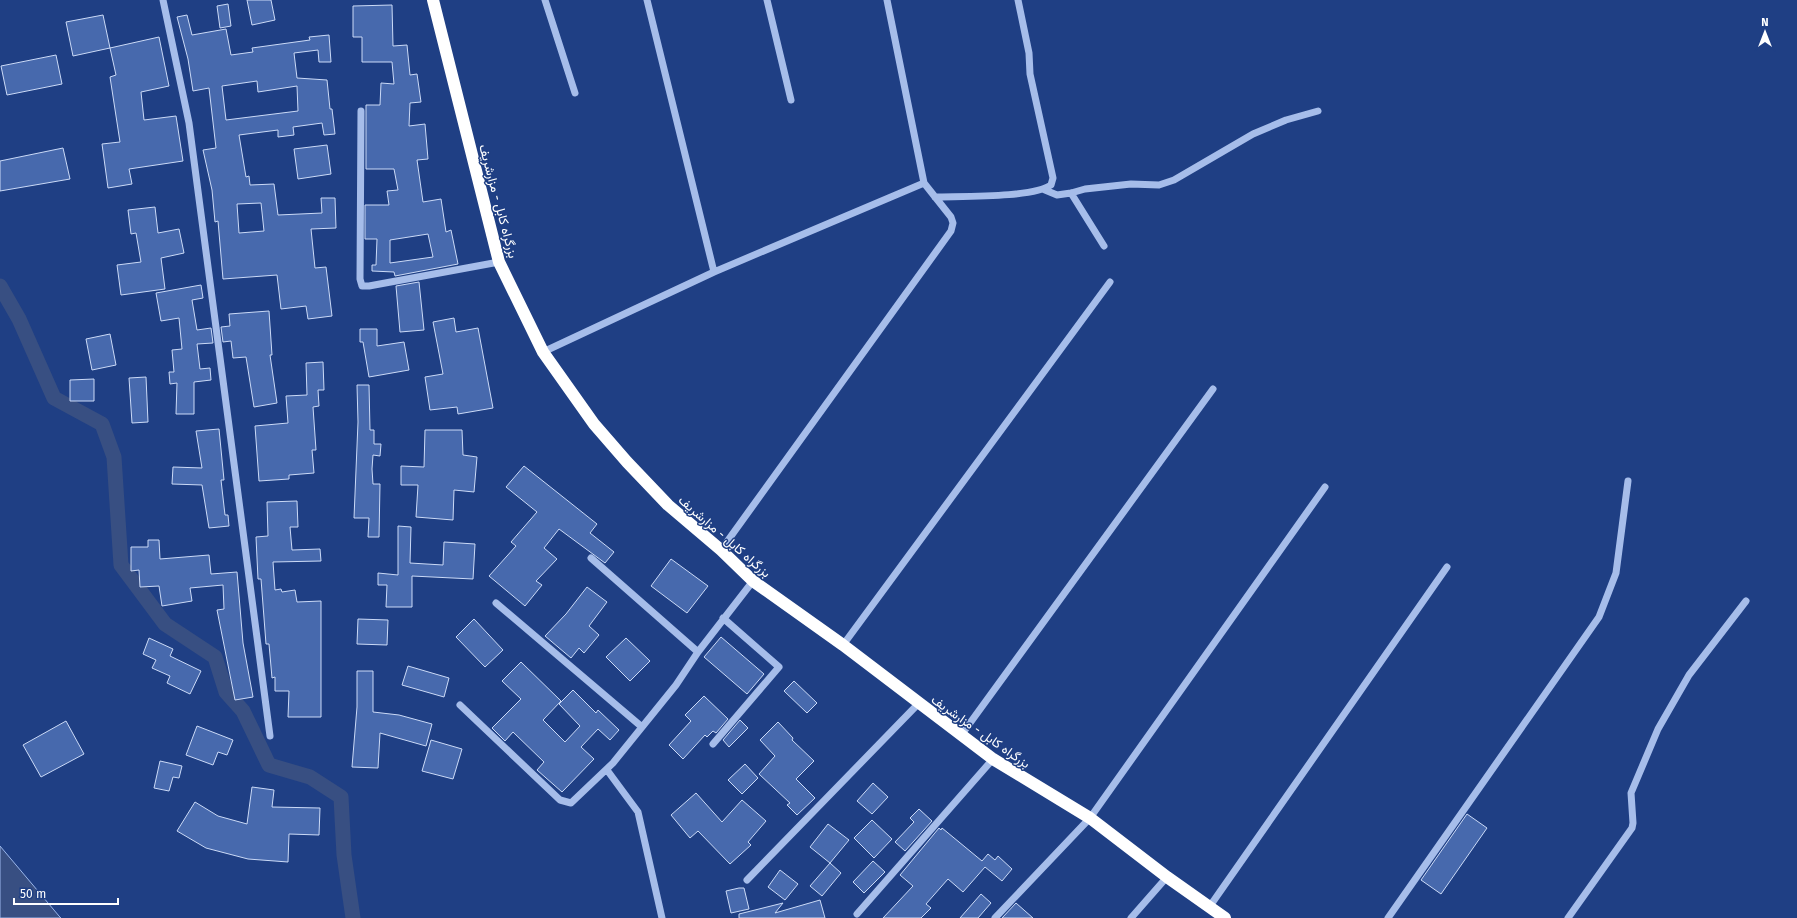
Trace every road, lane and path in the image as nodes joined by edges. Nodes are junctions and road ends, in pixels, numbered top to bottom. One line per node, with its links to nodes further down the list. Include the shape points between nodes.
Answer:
1 (163, 0): 37 (street, via 189,123)
2 (433, 0): 17 (highway, بزرگراه کابل - مزارشریف)
3 (545, 0): 8 (street)
4 (647, 0): 18 (street)
5 (767, 0): 9 (street)
6 (887, 0): 12 (street)
7 (1018, 0): 13 (street, via 1029,53 1030,74 1053,178 1051,185)
8 (575, 93)
9 (791, 100)
10 (360, 111): 17 (street, via 362,286)
11 (1318, 111): 14 (street, via 1286,120 1253,134 1174,180 1159,185 1132,184)
12 (924, 183): 15 (street); 18 (street)
13 (1045, 190): 14 (street, via 1057,195); 15 (street)
14 (1071, 193): 16 (street)
15 (936, 197): 24 (street, via 951,216 951,231)
16 (1104, 246)
17 (499, 262): 20 (highway, بزرگراه کابل - مزارشریف)
18 (714, 272): 20 (street)
19 (1110, 282): 31 (street)
20 (543, 352): 24 (highway, بزرگراه کابل - مزارشریف, via 594,424 627,462 668,505)
21 (1213, 389): 36 (street)
22 (1628, 481): 50 (street, via 1616,573 1599,617)
23 (1325, 487): 41 (street)
24 (721, 550): 27 (highway, بزرگراه کابل - مزارشریف)
25 (591, 558): 32 (street)
26 (1446, 567): 44 (street)
27 (753, 581): 30 (street); 31 (highway, بزرگراه کابل - مزارشریف)
28 (1746, 601): 51 (street, via 1689,675 1658,729 1632,793 1632,828)
29 (496, 602): 35 (street)
30 (723, 618): 32 (street); 38 (street, via 779,667)
31 (843, 645): 33 (highway, بزرگراه کابل - مزارشریف)
32 (698, 652): 35 (street, via 676,685)
33 (919, 703): 36 (highway, بزرگراه کابل - مزارشریف); 43 (street)
34 (460, 705): 40 (street, via 560,800 571,803)
35 (642, 727): 40 (street)
36 (962, 734): 39 (highway, بزرگراه کابل - مزارشریف)
37 (270, 736)
38 (713, 744)
39 (993, 759): 41 (highway, بزرگراه کابل - مزارشریف); 45 (street)
40 (606, 770): 46 (street, via 638,812)
41 (1090, 818): 42 (highway, بزرگراه کابل - مزارشریف); 47 (street)
42 (1167, 877): 44 (highway, بزرگراه کابل - مزارشریف); 48 (street)
43 (747, 880)
44 (1210, 906): 49 (highway, بزرگراه کابل - مزارشریف)
45 (857, 914)
46 (662, 918)
47 (995, 918)
48 (1131, 918)
49 (1225, 918)
50 (1388, 918)
51 (1568, 918)

